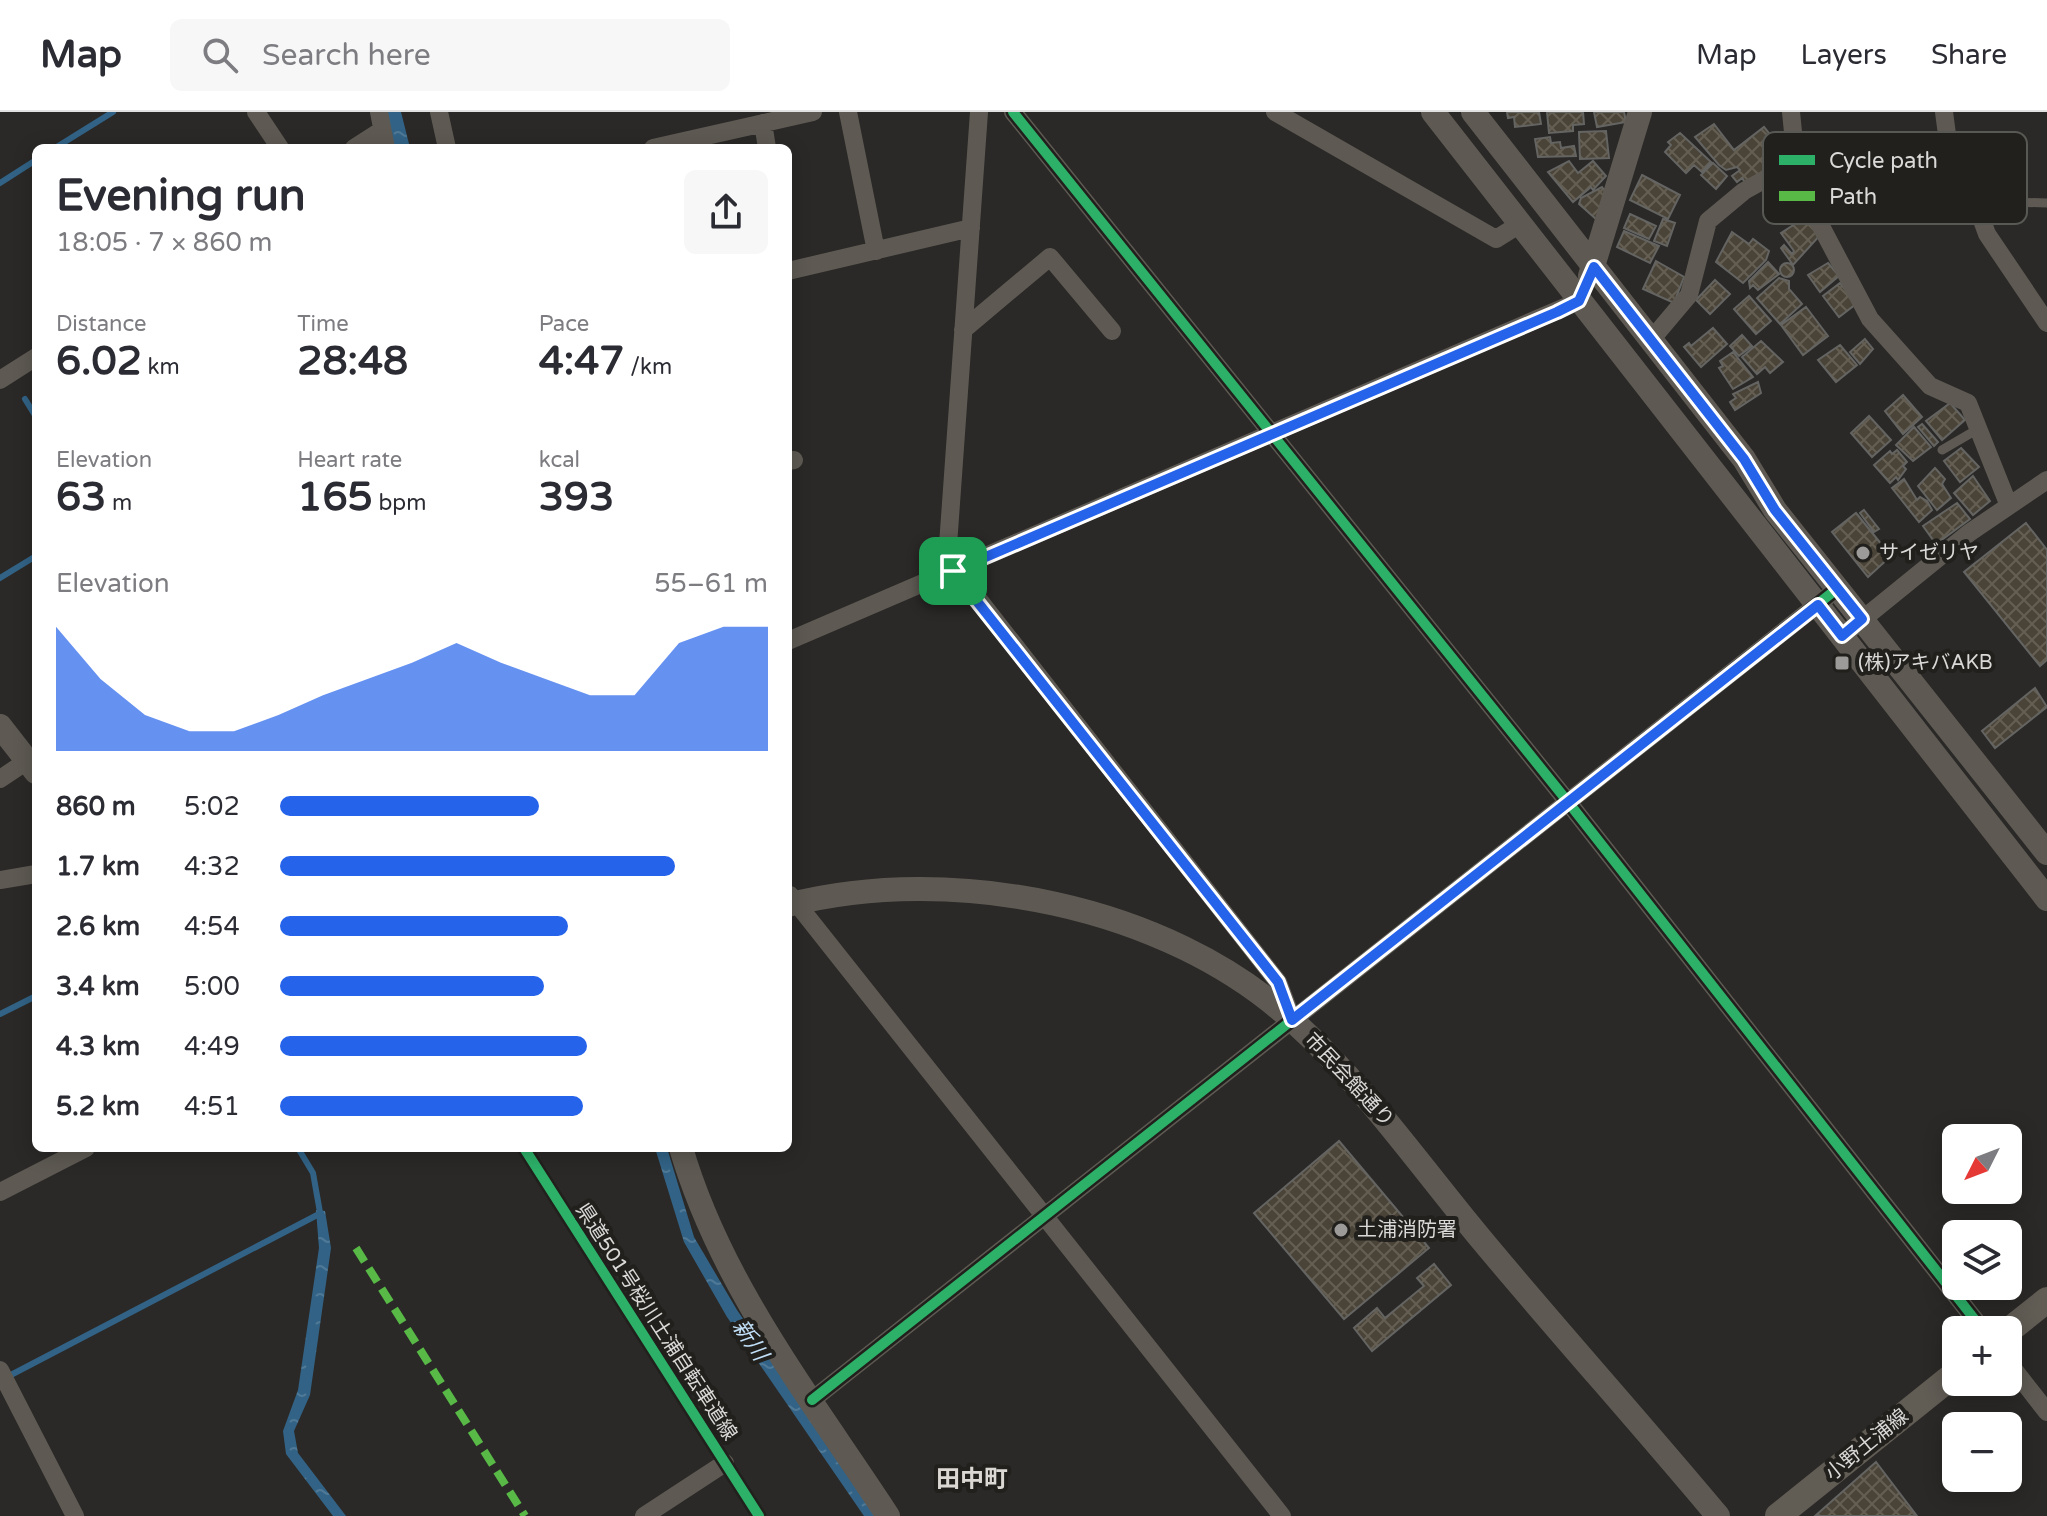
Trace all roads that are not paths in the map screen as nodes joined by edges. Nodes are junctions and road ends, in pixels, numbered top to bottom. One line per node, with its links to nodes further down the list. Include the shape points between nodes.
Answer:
1 (256, 112): 17 (street)
2 (439, 112): 19 (street)
3 (813, 112): 13 (street)
4 (848, 112): 29 (street)
5 (979, 112): 28 (street)
6 (1013, 112): 40 (street)
7 (1275, 112): 25 (street, via 1496,239)
8 (1433, 112): 25 (street)
9 (1473, 112): 30 (street)
10 (1640, 112): 30 (street)
11 (1791, 112): 15 (street)
12 (1944, 112): 16 (street)
13 (763, 123): 20 (street); 21 (street)
14 (382, 130): 18 (street)
15 (1793, 132)
16 (1947, 132)
17 (277, 144)
18 (360, 144)
19 (446, 144)
20 (671, 144)
21 (766, 144)
22 (1763, 180): 36 (street, via 1708,221 1689,295)
23 (2027, 202): 24 (lane)
24 (2047, 203)
25 (1520, 224): 32 (street)
26 (1820, 224): 39 (street, via 1870,319 1930,386 1968,403)
27 (1983, 224): 33 (street)
28 (971, 228): 29 (street); 34 (street)
29 (876, 251): 31 (street)
30 (1594, 267): 32 (street); 36 (street)
31 (792, 270)
32 (1579, 301): 40 (street); 46 (street)
33 (2047, 323)
34 (963, 330): 35 (street, via 1050,257); 44 (street, via 947,559)
35 (1112, 331)
36 (1651, 340): 45 (street)
37 (32, 360): 38 (street)
38 (0, 380)
39 (1978, 429): 41 (lane); 43 (street)
40 (1272, 436): 44 (street); 54 (street)
41 (1942, 450)
42 (2047, 480): 43 (street)
43 (2009, 506): 47 (street)
44 (953, 571): 49 (street); 61 (street, via 1278,982)
45 (1838, 588): 46 (street); 47 (street)
46 (1818, 605): 48 (street); 54 (street)
47 (1862, 619): 48 (street); 55 (street)
48 (1842, 636): 58 (street)
49 (792, 639)
50 (0, 726): 51 (street)
51 (32, 762)
52 (32, 763): 53 (street)
53 (0, 779)
54 (1568, 802): 61 (street); 67 (street)
55 (2047, 853)
56 (32, 875): 57 (street)
57 (0, 880)
58 (2047, 899)
59 (792, 900): 61 (street, 市民会館通り, via 942,889 1080,909 1191,952 1256,990)
60 (792, 901): 65 (street)
61 (1292, 1020): 65 (street); 79 (street, 市民会館通り, via 1348,1074 1484,1243)
62 (78, 1152): 64 (street)
63 (682, 1152): 72 (street, via 722,1257)
64 (0, 1192)
65 (1044, 1217): 72 (street); 78 (street)
66 (2047, 1300): 68 (main road)
67 (1972, 1316)
68 (2022, 1320)
69 (3, 1376): 75 (street)
70 (2022, 1380): 73 (street)
71 (1942, 1384): 80 (main road, 小野土浦線)
72 (812, 1400): 77 (street)
73 (2047, 1412)
74 (725, 1463): 76 (street)
75 (75, 1516)
76 (644, 1516)
77 (888, 1516)
78 (1282, 1516)
79 (1718, 1516)
80 (1778, 1516)

